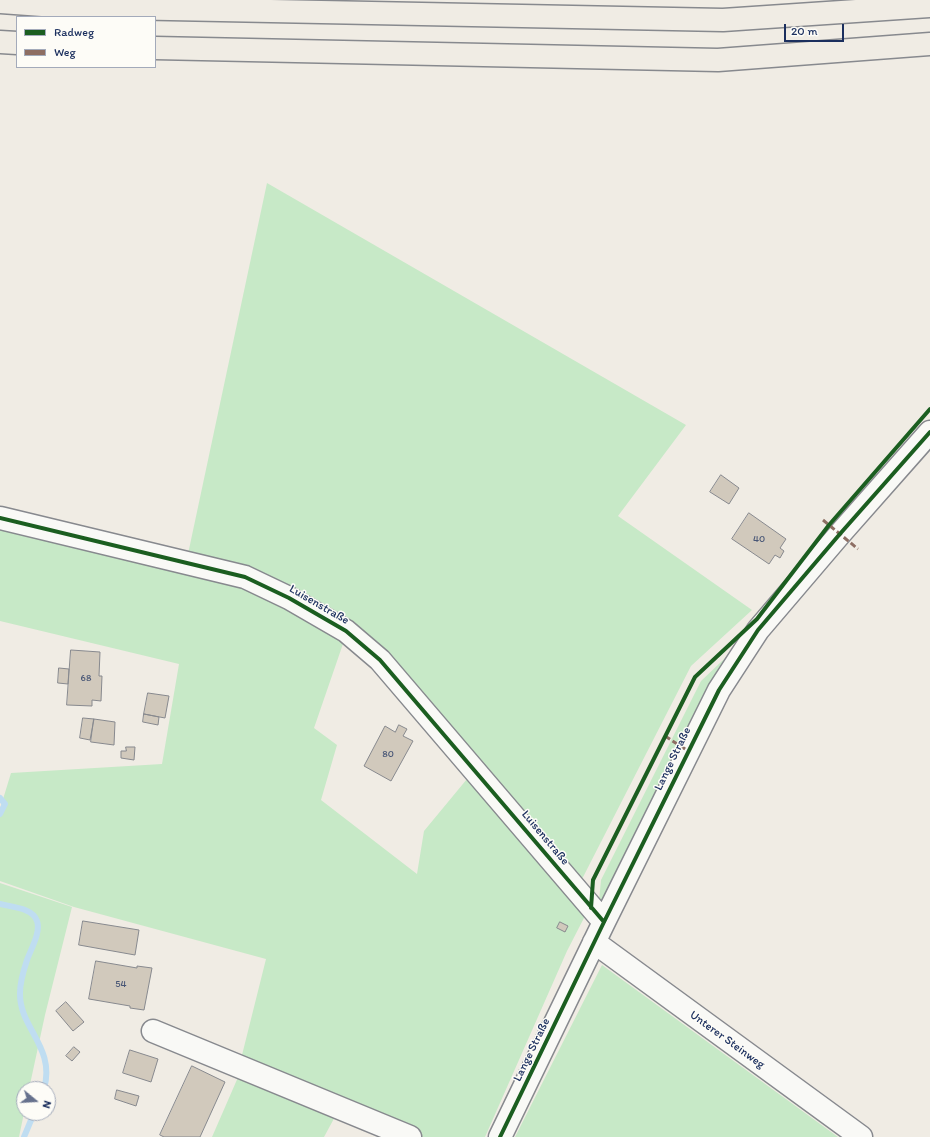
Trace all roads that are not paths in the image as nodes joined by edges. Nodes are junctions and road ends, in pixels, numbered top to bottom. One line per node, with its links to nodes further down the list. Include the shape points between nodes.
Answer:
1 (0, 2): 2 (highway, via 70,7 723,20)
2 (930, 6)
3 (0, 42): 4 (highway)
4 (16, 43)
5 (930, 44): 6 (highway, via 718,60)
6 (156, 48)
7 (930, 432): 9 (street, Lange Straße, via 758,630 719,690)
8 (0, 518): 9 (street, Luisenstraße, via 245,577 289,598 346,631 380,660)
9 (604, 922): 10 (street, Lange Straße)
10 (594, 942): 13 (street, Lange Straße); 14 (street, Unterer Steinweg)
11 (153, 1031): 12 (street)
12 (410, 1137)
13 (500, 1137)
14 (861, 1137)

